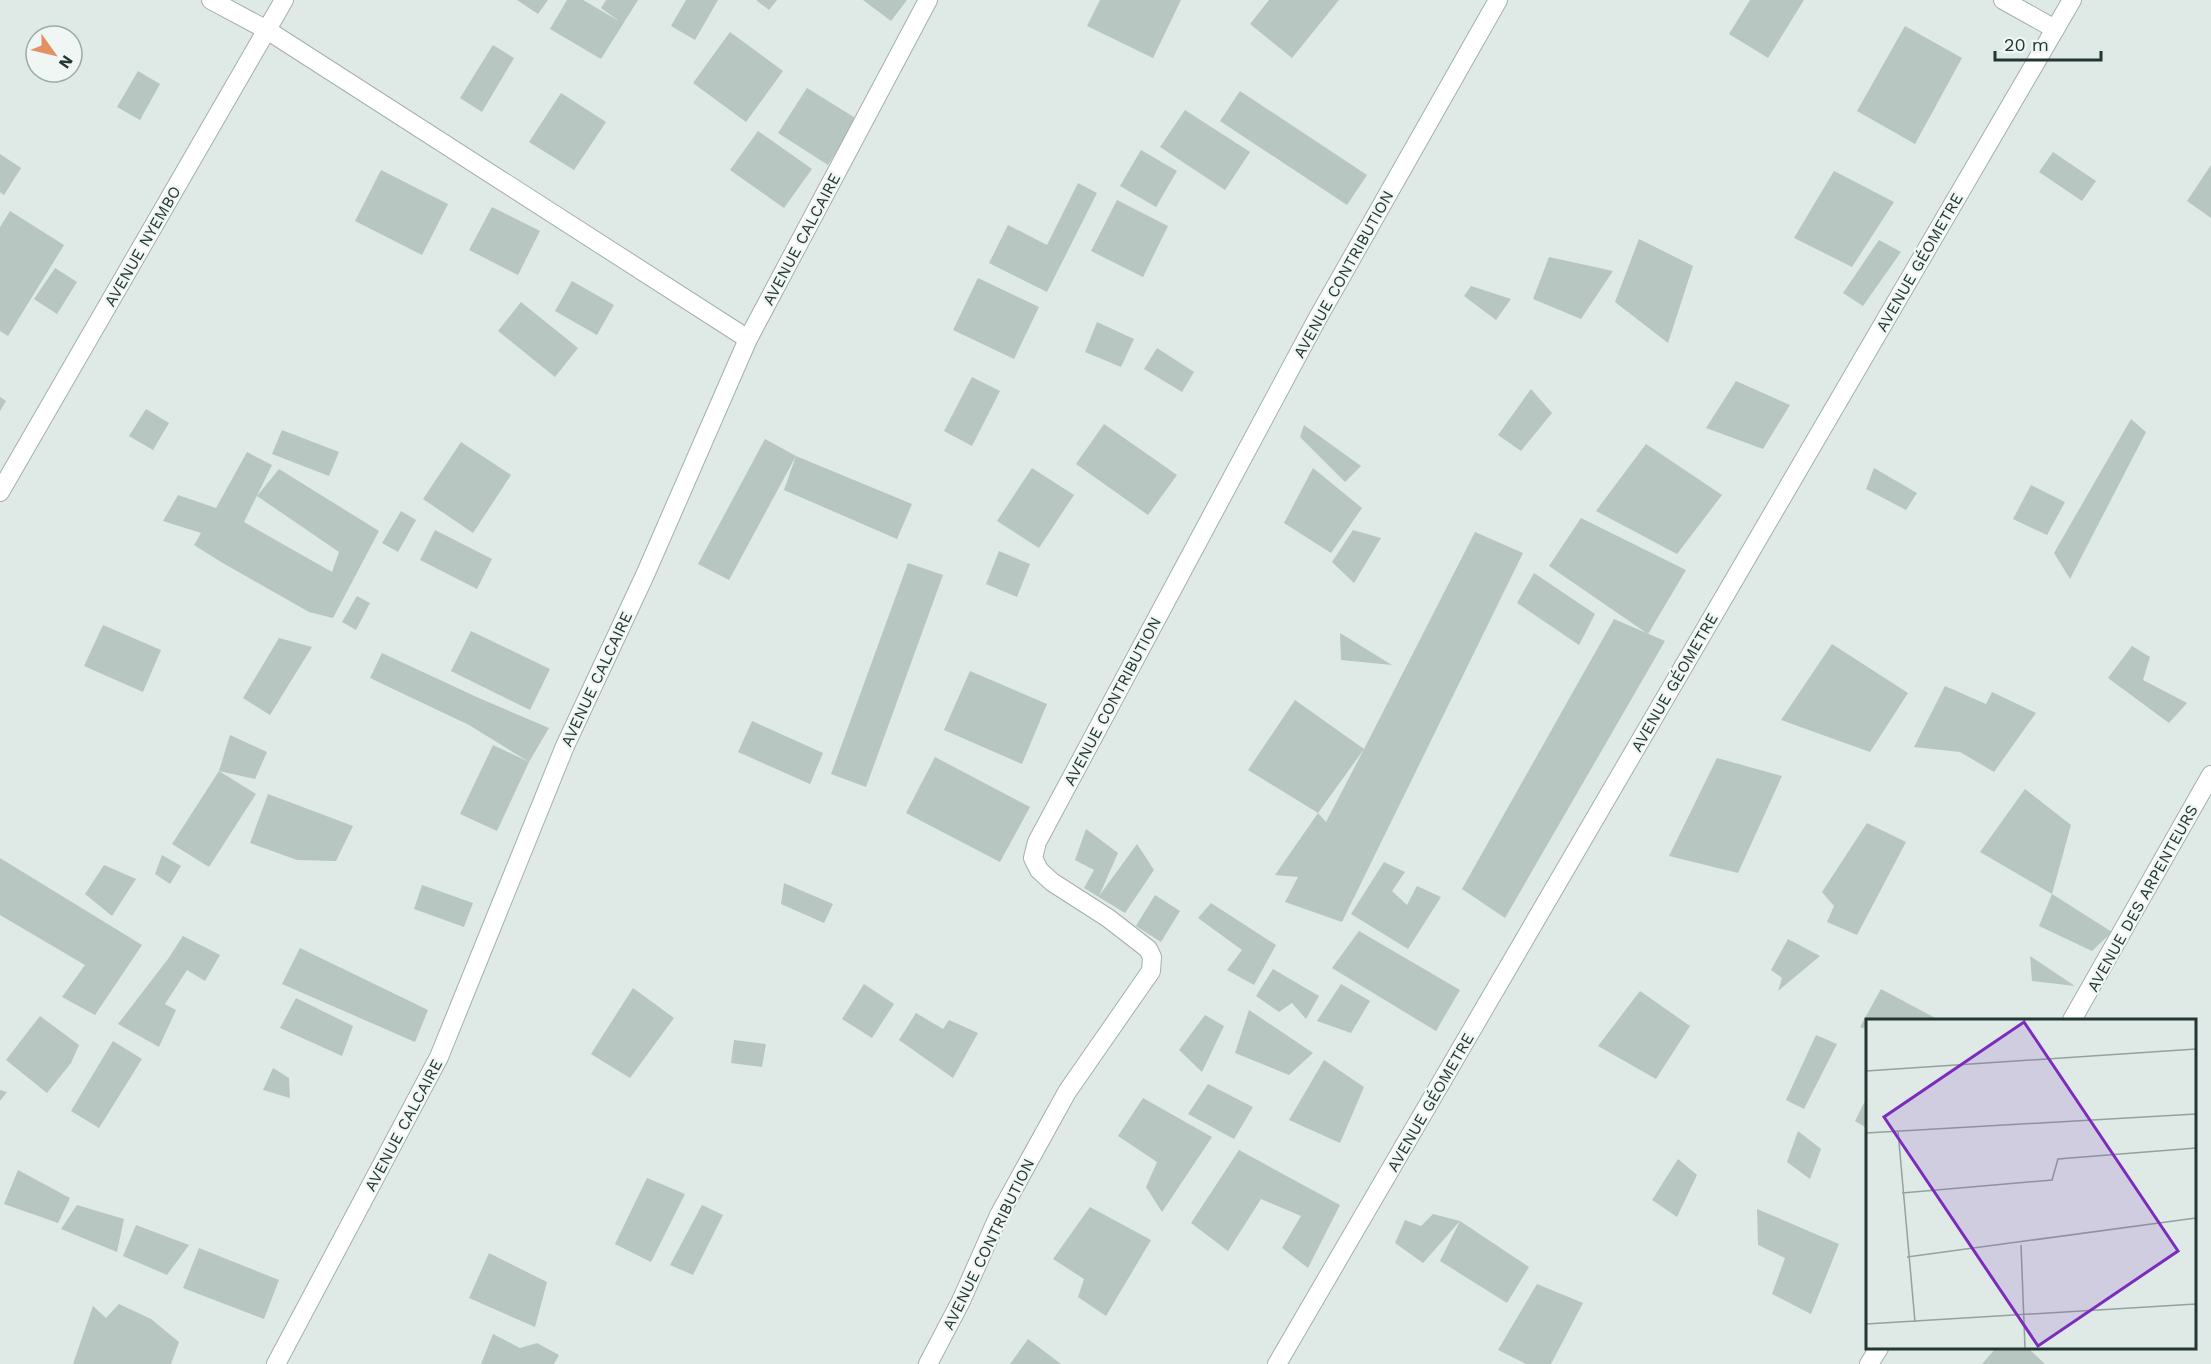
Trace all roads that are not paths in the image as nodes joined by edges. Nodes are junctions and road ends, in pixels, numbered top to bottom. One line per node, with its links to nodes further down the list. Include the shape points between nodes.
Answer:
1 (211, 0): 8 (street)
2 (285, 0): 8 (street, AVENUE NYEMBO)
3 (928, 0): 9 (street, AVENUE CALCAIRE)
4 (1498, 0): 15 (street, AVENUE CONTRIBUTION, via 1316,321 1037,842 1033,858 1039,870 1148,949 1151,971 1067,1092 999,1215 962,1301)
5 (2003, 0): 7 (street)
6 (2072, 0): 7 (street, AVENUE GÉOMETRE)
7 (2055, 29): 16 (street, AVENUE GÉOMETRE)
8 (267, 30): 9 (street); 10 (street, AVENUE NYEMBO)
9 (748, 339): 14 (street, AVENUE CALCAIRE, via 565,746 439,1058)
10 (0, 492)
11 (2211, 775): 12 (street, AVENUE DES ARPENTEURS)
12 (2073, 1019)
13 (1878, 1349): 17 (street)
14 (276, 1364)
15 (928, 1364)
16 (1277, 1364)
17 (1869, 1364)

